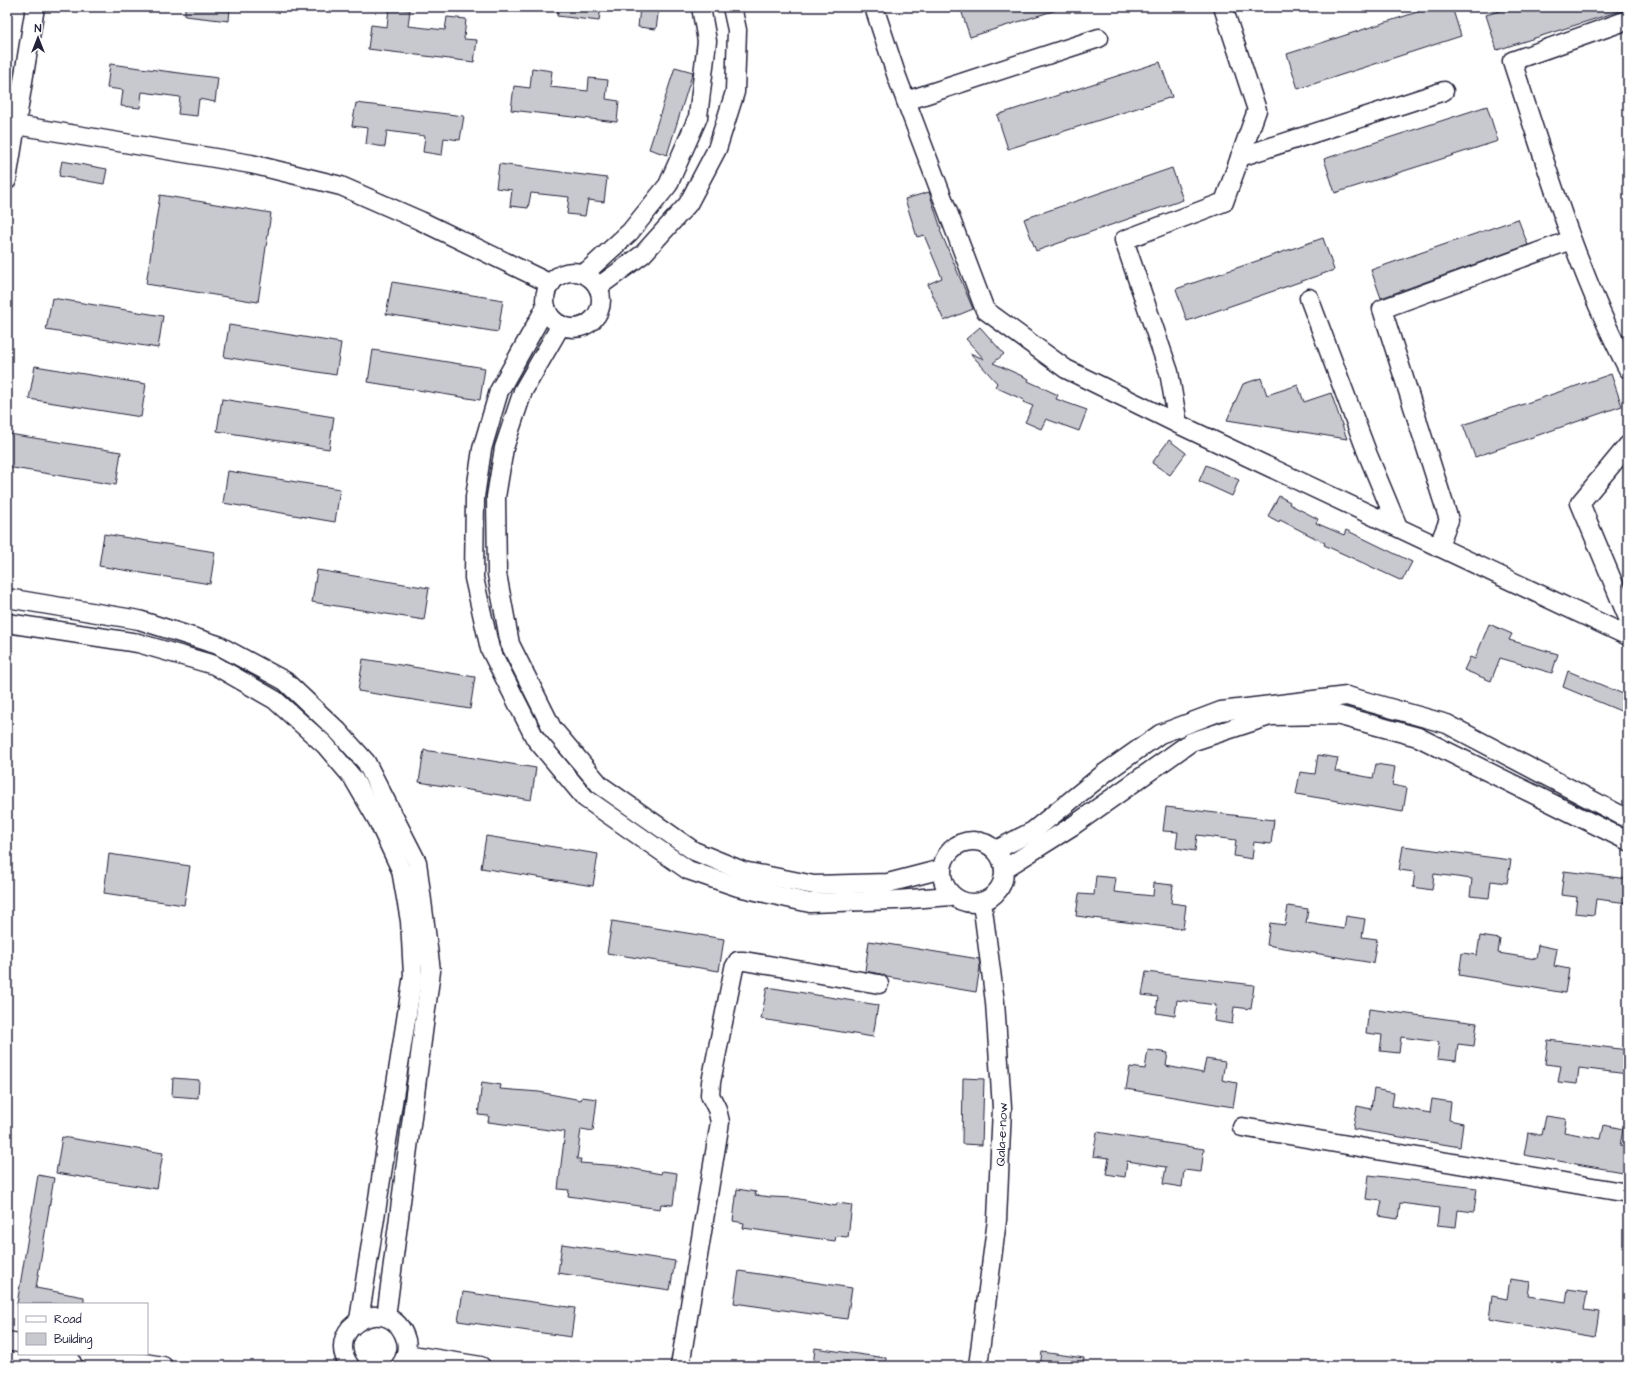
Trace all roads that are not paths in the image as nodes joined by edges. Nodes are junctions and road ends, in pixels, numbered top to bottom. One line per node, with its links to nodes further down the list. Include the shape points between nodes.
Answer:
1 (35, 7): 10 (street)
2 (701, 7): 14 (street, via 707,40 698,117 668,186 630,232)
3 (732, 7): 16 (street, via 737,30 735,92 716,149 688,204 642,254)
4 (874, 7): 9 (street)
5 (1223, 7): 11 (street, via 1257,110)
6 (1628, 20): 13 (street, via 1512,61)
7 (1099, 38): 9 (street)
8 (1444, 91): 11 (street)
9 (906, 101): 21 (street, via 985,310 1066,369)
10 (16, 125): 12 (street); 15 (street, via 251,164 341,186 421,221)
11 (1240, 157): 21 (street, via 1224,202 1124,240 1169,372)
12 (7, 180)
13 (1571, 240): 20 (street, via 1608,330); 24 (street, via 1382,309 1449,520)
14 (584, 274): 15 (street, via 566,274); 16 (street)
15 (551, 284): 18 (street, via 547,291)
16 (598, 286): 19 (street, via 601,304 594,319 578,328)
17 (1309, 298): 23 (street)
18 (546, 307): 19 (street, via 552,318); 34 (street, via 499,392 482,449 475,497 474,578 490,649 535,738 585,798 688,870 738,887 810,903)
19 (561, 325): 32 (street, via 523,392 504,448 496,497 497,574 510,644 552,728 600,785 694,851 743,871 814,885 888,883)
20 (1628, 369)
21 (1178, 424): 23 (street)
22 (1628, 445): 26 (street, via 1580,504)
23 (1398, 527): 24 (street)
24 (1438, 547): 28 (street)
25 (7, 598): 39 (street, via 139,620 218,645 285,681 338,731 366,762 417,862 431,971)
26 (1628, 618)
27 (7, 623): 40 (street, via 138,642 214,665 275,700 325,745 353,778 378,821 401,870 410,921 413,975)
28 (1628, 636)
29 (1628, 819): 31 (street, via 1447,724 1347,696 1221,711 1160,734 1106,772 1033,831)
30 (1628, 841): 33 (street, via 1418,737 1337,715 1270,716 1191,742 1074,825)
31 (996, 850): 32 (street, via 978,841 958,845 944,859); 33 (street, via 1002,859)
32 (942, 869): 34 (street, via 944,884)
33 (1004, 869): 35 (street, via 1004,880 999,890 992,898)
34 (952, 896): 35 (street, via 967,903)
35 (982, 902): 49 (street, Qala-e-now, via 995,1002 1002,1108 998,1220)
36 (879, 984): 48 (street, via 744,961 738,961 734,968 711,1082 710,1095 720,1122)
37 (1242, 1127): 38 (street)
38 (1628, 1193)
39 (386, 1317): 40 (street, via 367,1316); 44 (street, via 404,1333 407,1343)
40 (359, 1320): 46 (street, via 351,1326 344,1344)
41 (7, 1341): 42 (street)
42 (18, 1343)
43 (95, 1355): 45 (street)
44 (403, 1360): 47 (street)
45 (163, 1366)
46 (350, 1366)
47 (481, 1366)
48 (680, 1366)
49 (978, 1366)

